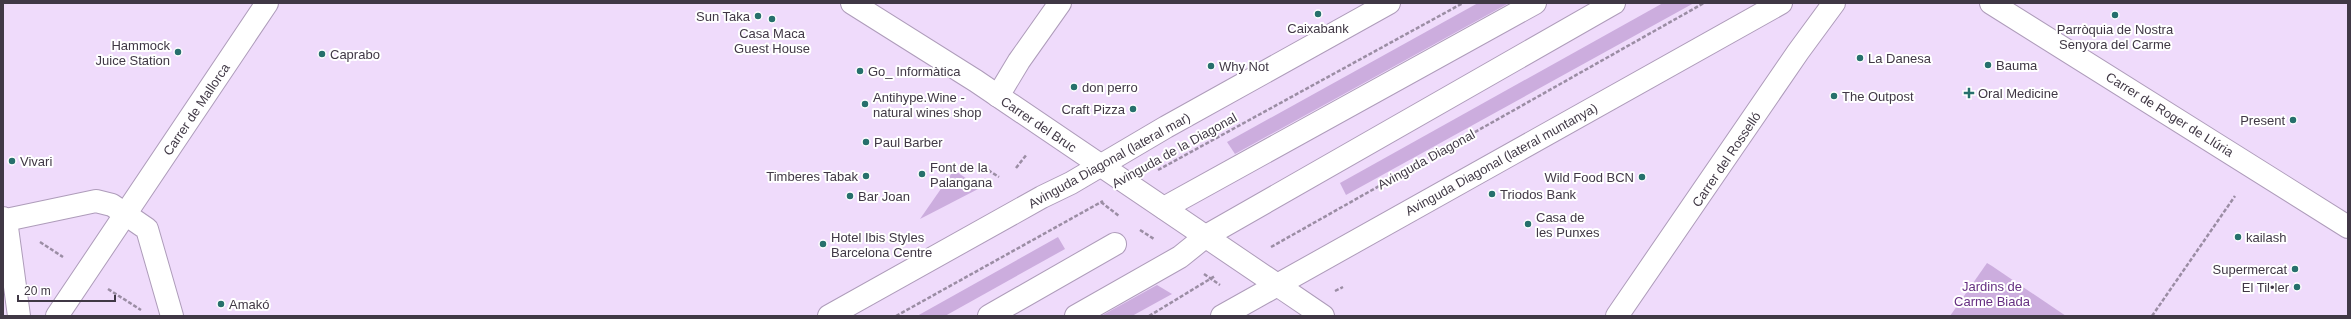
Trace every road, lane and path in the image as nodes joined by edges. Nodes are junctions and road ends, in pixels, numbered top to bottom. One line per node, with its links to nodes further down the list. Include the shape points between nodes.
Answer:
1 (267, 3): 23 (street, Carrer de Mallorca)
2 (852, 3): 12 (street, Carrer del Bruc)
3 (1060, 3): 12 (street)
4 (1389, 3): 14 (street, Avinguda Diagonal (lateral mar))
5 (1462, 3): 18 (path, Avinguda de la Diagonal)
6 (1535, 3): 22 (street)
7 (1614, 3): 27 (street)
8 (1704, 3): 29 (path, Avinguda Diagonal)
9 (1781, 3): 30 (street, Avinguda Diagonal (lateral muntanya))
10 (1834, 3): 43 (street, Carrer del Rosselló)
11 (1991, 3): 26 (street, Carrer de Roger de Llúria)
12 (998, 96): 14 (street, Carrer del Bruc)
13 (1027, 154): 16 (path)
14 (1101, 166): 18 (street, Carrer del Bruc); 36 (street, Avinguda Diagonal (lateral mar))
15 (983, 167): 17 (path)
16 (1016, 168)
17 (999, 177)
18 (1131, 186): 21 (path, Avinguda de la Diagonal); 22 (street, Carrer del Bruc)
19 (2235, 196): 44 (path)
20 (1096, 199): 21 (path)
21 (1101, 203): 25 (path); 37 (path, Avinguda de la Diagonal)
22 (1164, 208): 27 (street, Carrer del Bruc)
23 (127, 215): 24 (street, via 112,205 93,202); 34 (street, Carrer de Mallorca); 35 (street, via 147,229)
24 (5, 219): 33 (street)
25 (1122, 219)
26 (2348, 226)
27 (1206, 236): 29 (street, Carrer del Bruc); 39 (street, via 1180,257)
28 (1115, 244): 38 (street)
29 (1242, 261): 30 (street, Carrer del Bruc); 40 (path, Avinguda Diagonal)
30 (1277, 285): 41 (street, Avinguda Diagonal (lateral muntanya)); 42 (street, Carrer del Bruc)
31 (114, 293): 32 (path)
32 (144, 312)
33 (19, 316)
34 (57, 316)
35 (172, 316)
36 (829, 316)
37 (896, 316)
38 (988, 316)
39 (1076, 316)
40 (1149, 316)
41 (1222, 316)
42 (1323, 316)
43 (1618, 316)
44 (2152, 316)

